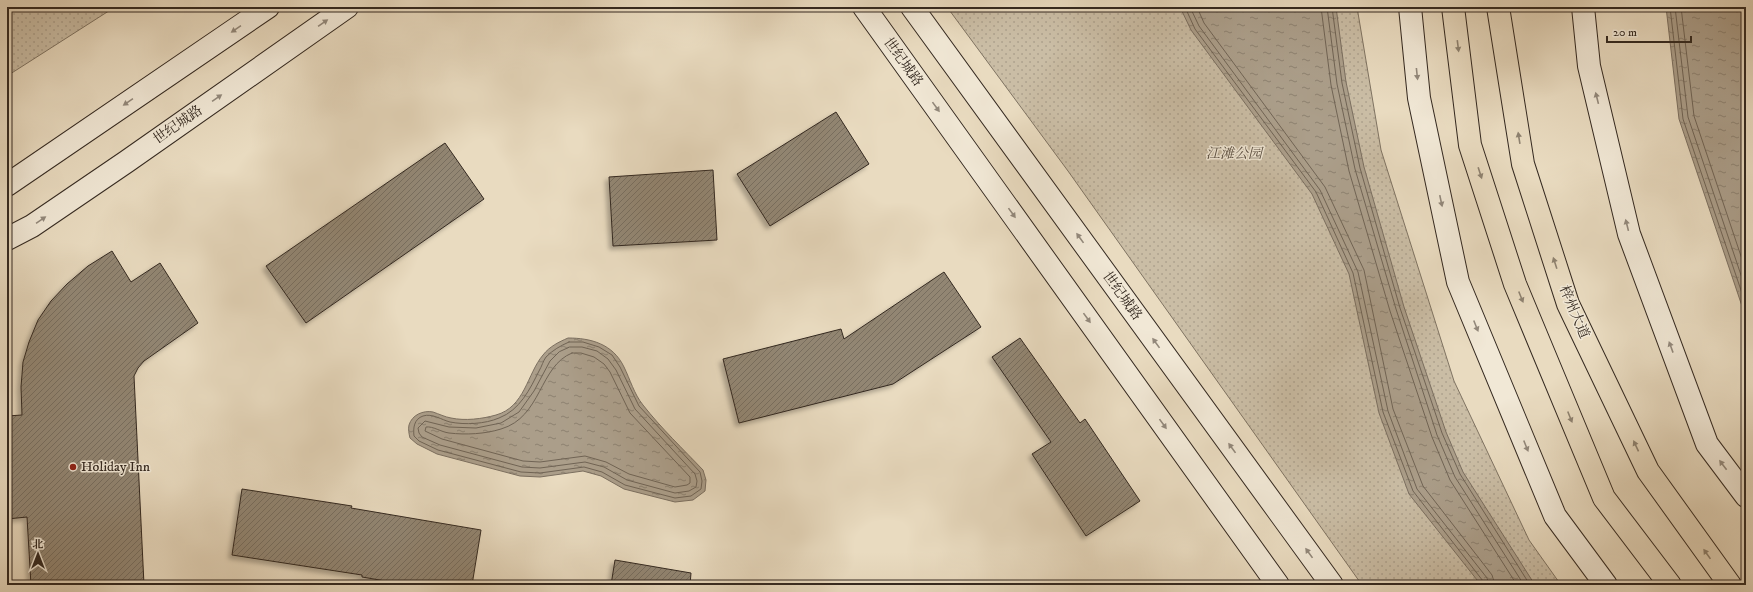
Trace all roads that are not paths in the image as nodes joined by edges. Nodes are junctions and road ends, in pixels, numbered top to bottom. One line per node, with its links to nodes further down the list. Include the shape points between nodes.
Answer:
1 (268, 7): 9 (main road, one-way to 9)
2 (347, 7): 10 (main road, 世纪城路, one-way to 2, via 32,226 76,196)
3 (864, 7): 12 (main road, 世纪城路, one-way to 12)
4 (912, 7): 13 (main road, 世纪城路, one-way to 4)
5 (1410, 7): 14 (main road, one-way to 14, via 1419,98 1458,282 1555,516)
6 (1453, 7): 15 (highway, one-way to 15, via 1470,145 1515,284 1604,498)
7 (1498, 7): 16 (highway, 梓州大道, one-way to 7, via 1648,471 1568,304 1523,164)
8 (1583, 7): 11 (main road, one-way to 8, via 1707,444 1629,234 1589,66)
9 (7, 185)
10 (7, 239)
11 (1746, 496)
12 (1278, 585)
13 (1332, 585)
14 (1606, 585)
15 (1670, 585)
16 (1730, 585)

